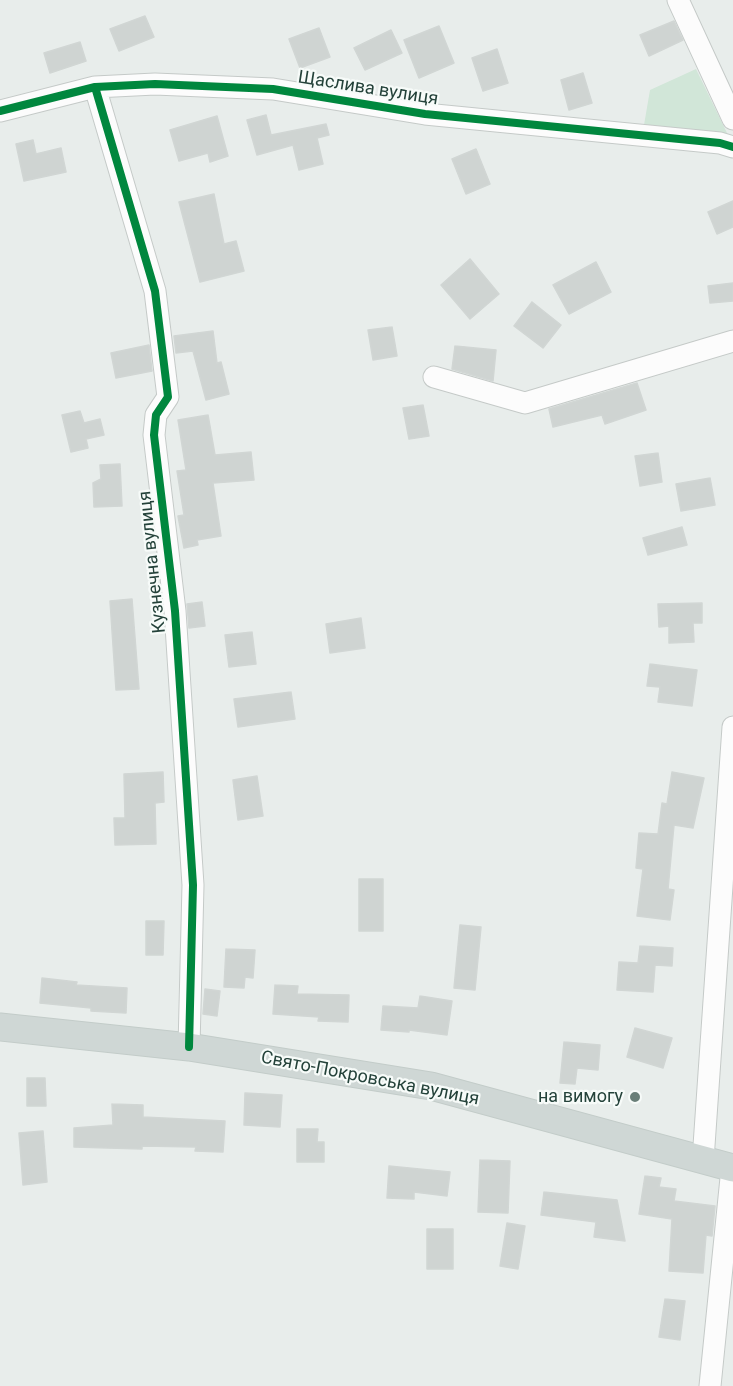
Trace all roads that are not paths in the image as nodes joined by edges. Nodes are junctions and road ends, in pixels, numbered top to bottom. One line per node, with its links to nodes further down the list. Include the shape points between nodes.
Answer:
1 (678, 0): 4 (street)
2 (95, 87): 3 (street, Щаслива вулиця); 5 (street, Щаслива вулиця, via 155,84 273,89 425,114); 10 (street, Кузнечна вулиця, via 155,291 168,397 156,415 154,435 175,611 193,885)
3 (0, 111)
4 (733, 119)
5 (733, 147)
6 (733, 341): 7 (street, via 525,403)
7 (434, 376)
8 (733, 727): 11 (street)
9 (0, 1027): 10 (main road, Свято-Покровська вулиця)
10 (189, 1047): 11 (main road, Свято-Покровська вулиця, via 431,1086)
11 (703, 1160): 12 (main road, Свято-Покровська вулиця)
12 (733, 1168): 13 (street)
13 (710, 1386)

